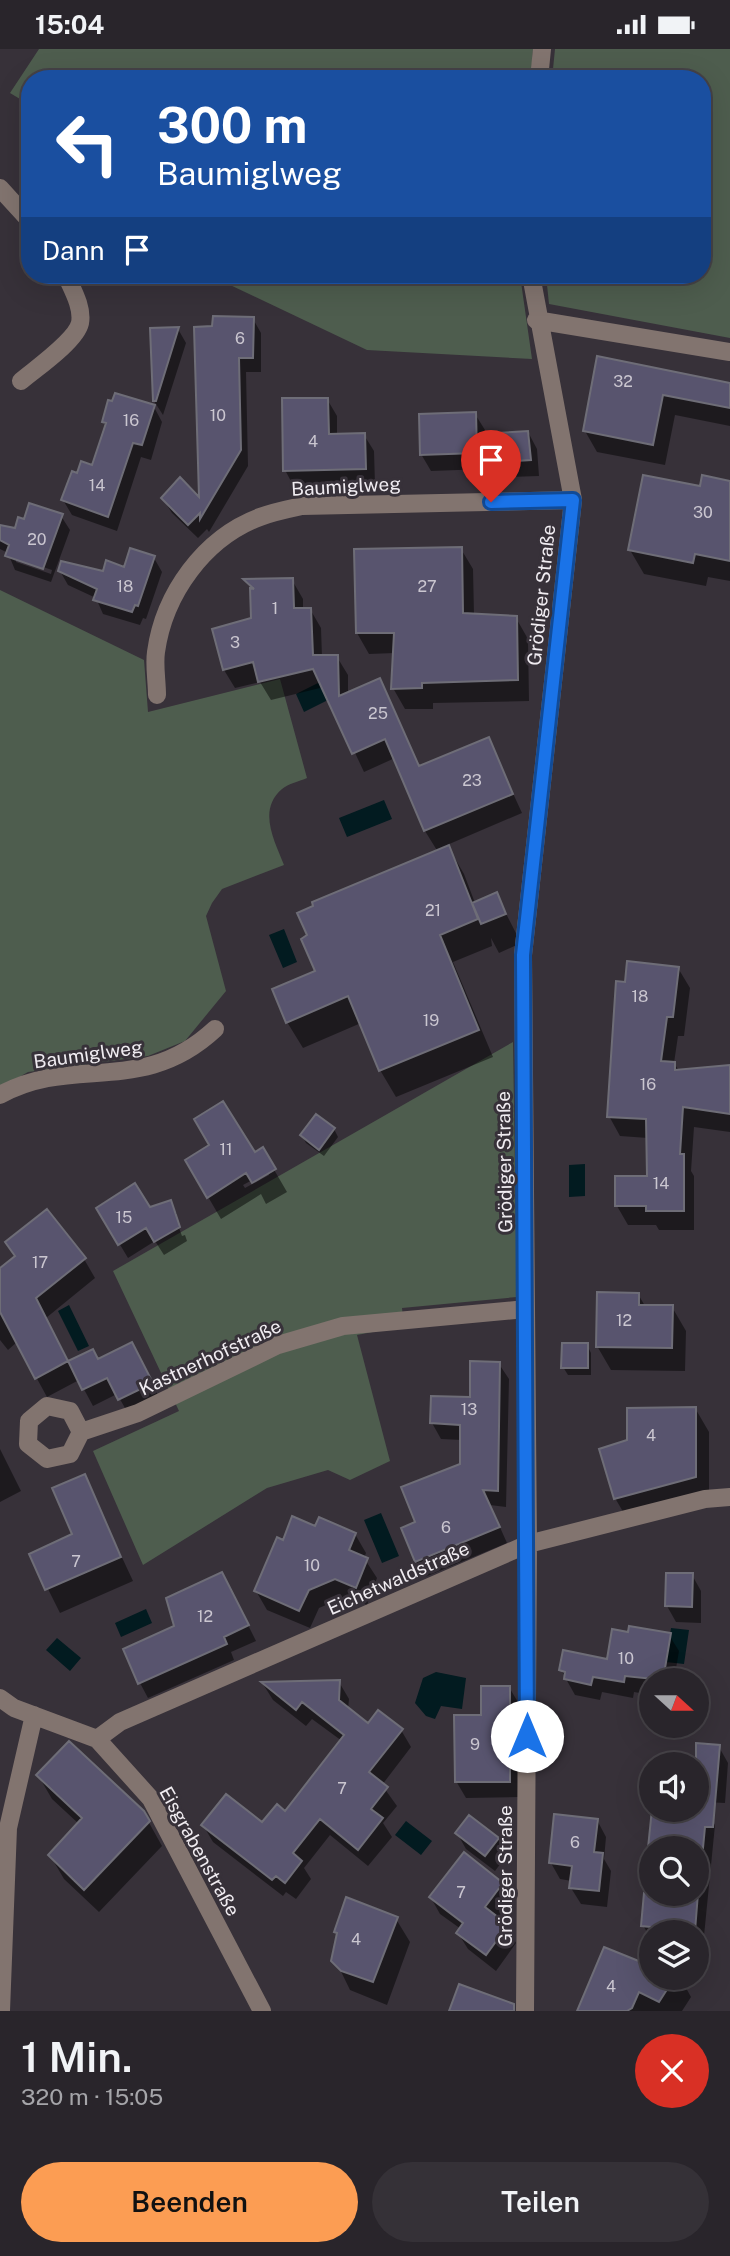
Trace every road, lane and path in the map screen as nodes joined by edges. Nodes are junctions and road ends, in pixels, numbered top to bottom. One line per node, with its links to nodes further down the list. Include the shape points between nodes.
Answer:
1 (542, 49): 2 (street)
2 (540, 70)
3 (0, 188): 4 (street)
4 (21, 211)
5 (70, 284): 9 (street, via 80,324 72,337)
6 (531, 284): 7 (street, Grödiger Straße)
7 (537, 320): 8 (street); 10 (street, Grödiger Straße)
8 (730, 352)
9 (20, 381)
10 (573, 500): 11 (street, Baumiglweg, via 302,506 259,517 211,546 175,590 156,654); 14 (street, Grödiger Straße, via 523,955)
11 (157, 695)
12 (215, 1029): 13 (street, Baumiglweg, via 192,1050 154,1066 49,1077)
13 (0, 1095)
14 (526, 1309): 15 (street, Kastnerhofstraße, via 343,1327 278,1346 138,1413); 17 (street, Grödiger Straße)
15 (80, 1432)
16 (730, 1497): 17 (street, Eichetwaldstraße, via 705,1499)
17 (528, 1544): 20 (street, Eichetwaldstraße, via 120,1722); 23 (street, Grödiger Straße)
18 (0, 1698): 19 (street, Eisgrabenstraße)
19 (34, 1715): 20 (street, Eisgrabenstraße); 21 (street, via 8,1828)
20 (97, 1739): 22 (street, Eisgrabenstraße, via 151,1799)
21 (1, 2011)
22 (262, 2011)
23 (525, 2011)

